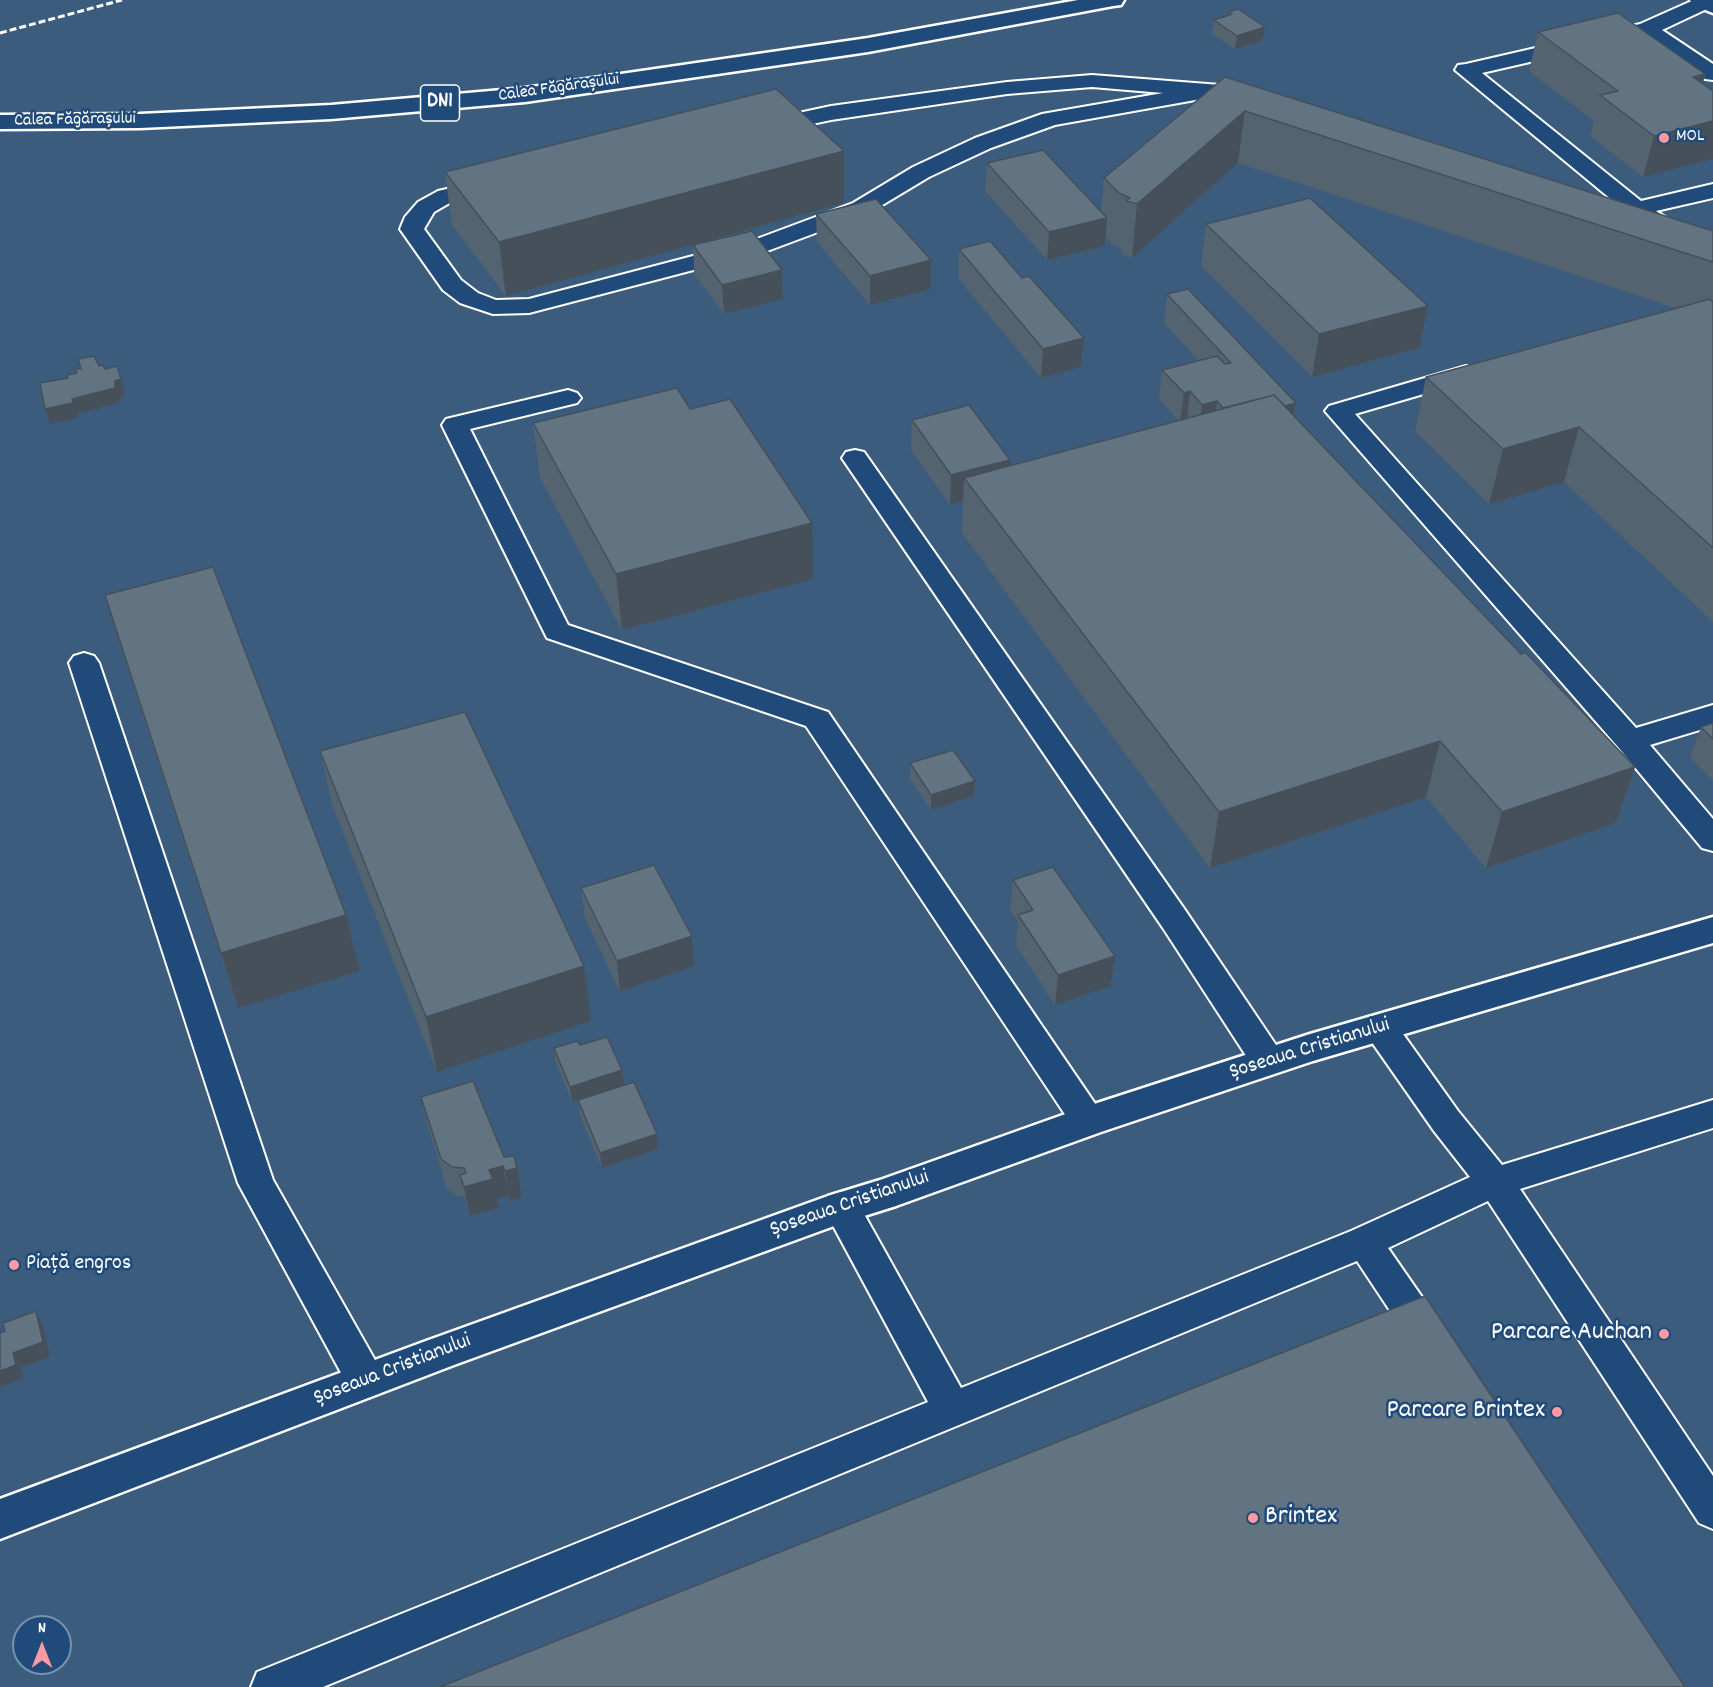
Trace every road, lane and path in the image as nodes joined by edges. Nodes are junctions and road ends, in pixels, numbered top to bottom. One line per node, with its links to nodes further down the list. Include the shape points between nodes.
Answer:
1 (1113, 0): 9 (main road, Calea Făgărașului / DN1, via 868,45 525,95 332,112 140,121)
2 (1706, 2): 3 (lane)
3 (1647, 29): 4 (lane); 6 (lane)
4 (1602, 40): 5 (lane); 13 (lane, via 1466,70)
5 (1621, 54)
6 (1713, 74)
7 (1233, 92): 8 (lane); 10 (lane, via 1092,81 1060,83 831,113); 11 (lane, via 1201,93 1050,119 983,142 921,172 861,208 762,245 529,306 493,307 469,298 452,285 412,229 426,207 446,196)
8 (1266, 102)
9 (4, 122)
10 (750, 130)
11 (516, 181)
12 (1713, 191): 13 (lane)
13 (1637, 209): 14 (lane, via 1685,241)
14 (1642, 237)
15 (1495, 366): 20 (lane, via 1338,411)
16 (568, 398): 26 (lane, via 455,425 557,631 817,719)
17 (855, 458): 24 (lane)
18 (84, 663): 31 (lane, via 256,1183)
19 (1713, 715): 20 (lane)
20 (1630, 741): 21 (lane)
21 (1713, 840)
22 (1713, 930): 23 (main road, Șoseaua Cristianului)
23 (1381, 1029): 24 (main road, Șoseaua Cristianului); 27 (lane)
24 (1268, 1061): 26 (main road, Șoseaua Cristianului)
25 (1713, 1114): 27 (lane)
26 (1088, 1120): 28 (main road, Șoseaua Cristianului)
27 (1495, 1182): 29 (lane); 33 (lane)
28 (841, 1207): 31 (main road, Șoseaua Cristianului); 32 (lane)
29 (1364, 1242): 30 (lane); 32 (lane)
30 (1450, 1371)
31 (366, 1381): 34 (main road, Șoseaua Cristianului)
32 (952, 1409): 35 (lane)
33 (1713, 1510)
34 (0, 1519)
35 (272, 1687)

